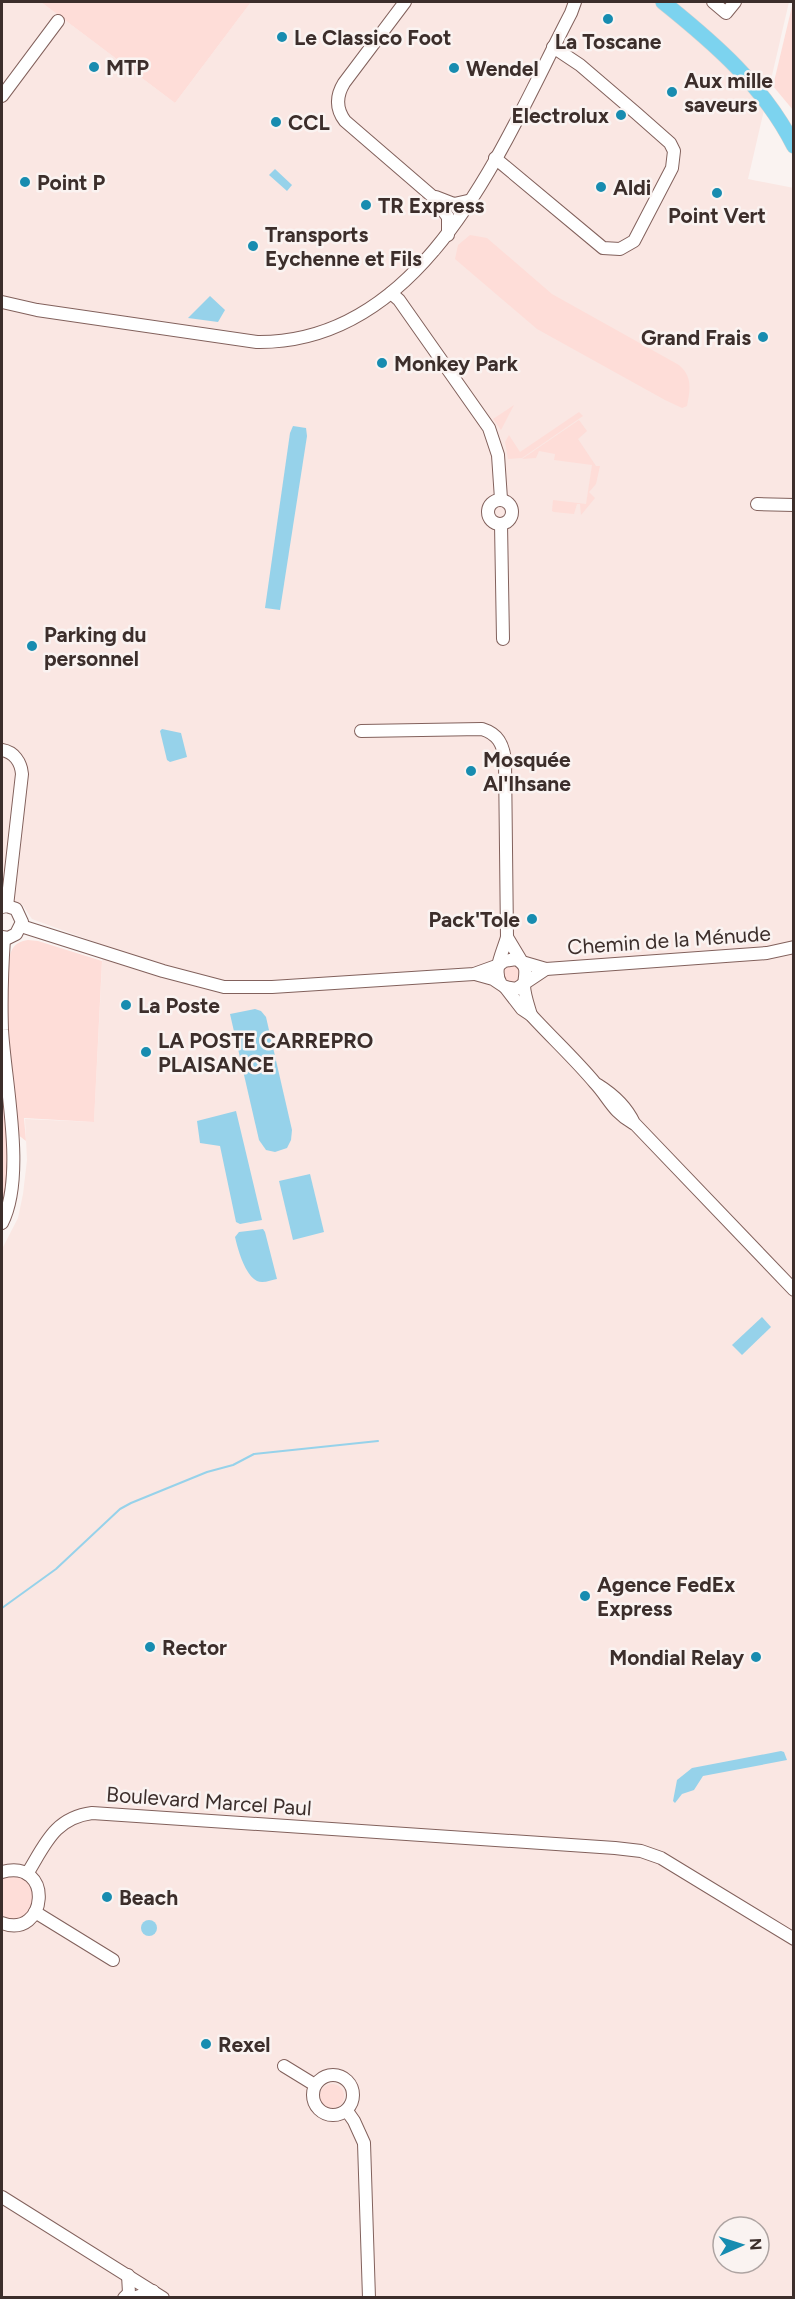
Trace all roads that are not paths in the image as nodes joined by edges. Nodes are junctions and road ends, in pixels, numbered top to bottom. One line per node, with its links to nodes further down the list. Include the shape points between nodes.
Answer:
1 (405, 2): 12 (street, via 344,83 338,106 345,121)
2 (580, 2): 6 (street)
3 (663, 2): 10 (main road, via 734,63 767,103)
4 (713, 2): 5 (street, via 726,13)
5 (735, 2)
6 (573, 7): 8 (street)
7 (58, 21): 9 (street)
8 (553, 47): 11 (street); 11 (street, via 580,65 670,143 672,168 634,241 613,250 596,244)
9 (2, 96)
10 (794, 146)
11 (495, 158): 13 (street)
12 (432, 196): 13 (street, via 454,204); 14 (street, via 448,217)
13 (472, 201): 14 (street)
14 (448, 235): 15 (street)
15 (391, 293): 16 (street, via 327,331 274,343); 17 (street, via 489,428 498,455)
16 (2, 302)
17 (501, 499): 20 (street, via 512,511 508,521); 20 (street, via 490,504 488,512 493,522)
18 (757, 504): 19 (street)
19 (794, 505)
20 (501, 524): 21 (street)
21 (503, 639)
22 (361, 731): 28 (street, via 482,729 500,740 505,760)
23 (2, 750): 24 (street, via 18,760 22,774)
24 (7, 858): 25 (street)
25 (4, 906): 26 (street, via 19,913)
26 (21, 926): 27 (street, via 16,934); 33 (street, via 224,987)
27 (3, 938): 37 (street, via 2,1028 14,1156)
28 (507, 938): 30 (street); 31 (street)
29 (794, 947): 32 (street, Chemin de la Ménude, via 775,952)
30 (522, 962): 31 (street, via 510,959); 32 (street, Chemin de la Ménude); 34 (street, via 527,973)
31 (499, 966): 33 (street); 35 (street, via 497,974)
32 (546, 969): 34 (street, Chemin de la Ménude)
33 (474, 974): 35 (street)
34 (524, 983): 35 (street, via 516,989); 36 (street)
35 (503, 986): 36 (street)
36 (531, 1014): 38 (street, via 598,1085 623,1118 634,1123)
37 (2, 1223)
38 (794, 1290)
39 (2, 1872): 40 (street)
40 (27, 1874): 41 (street, via 40,1896); 44 (street, Boulevard Marcel Paul, via 59,1826 77,1815 92,1813 615,1848 647,1852 669,1862)
41 (35, 1912): 42 (street, via 30,1919); 45 (street)
42 (8, 1924): 43 (street)
43 (2, 1933)
44 (794, 1939)
45 (113, 1960)
46 (284, 2066): 47 (street)
47 (315, 2085): 48 (street, via 312,2097 317,2109 328,2116); 48 (street, via 325,2076 345,2079 353,2091)
48 (347, 2110): 54 (street, via 364,2143)
49 (2, 2197): 50 (street)
50 (128, 2275): 51 (street); 52 (street, via 129,2293)
51 (158, 2294): 53 (street)
52 (124, 2298)
53 (134, 2298)
54 (369, 2298)

